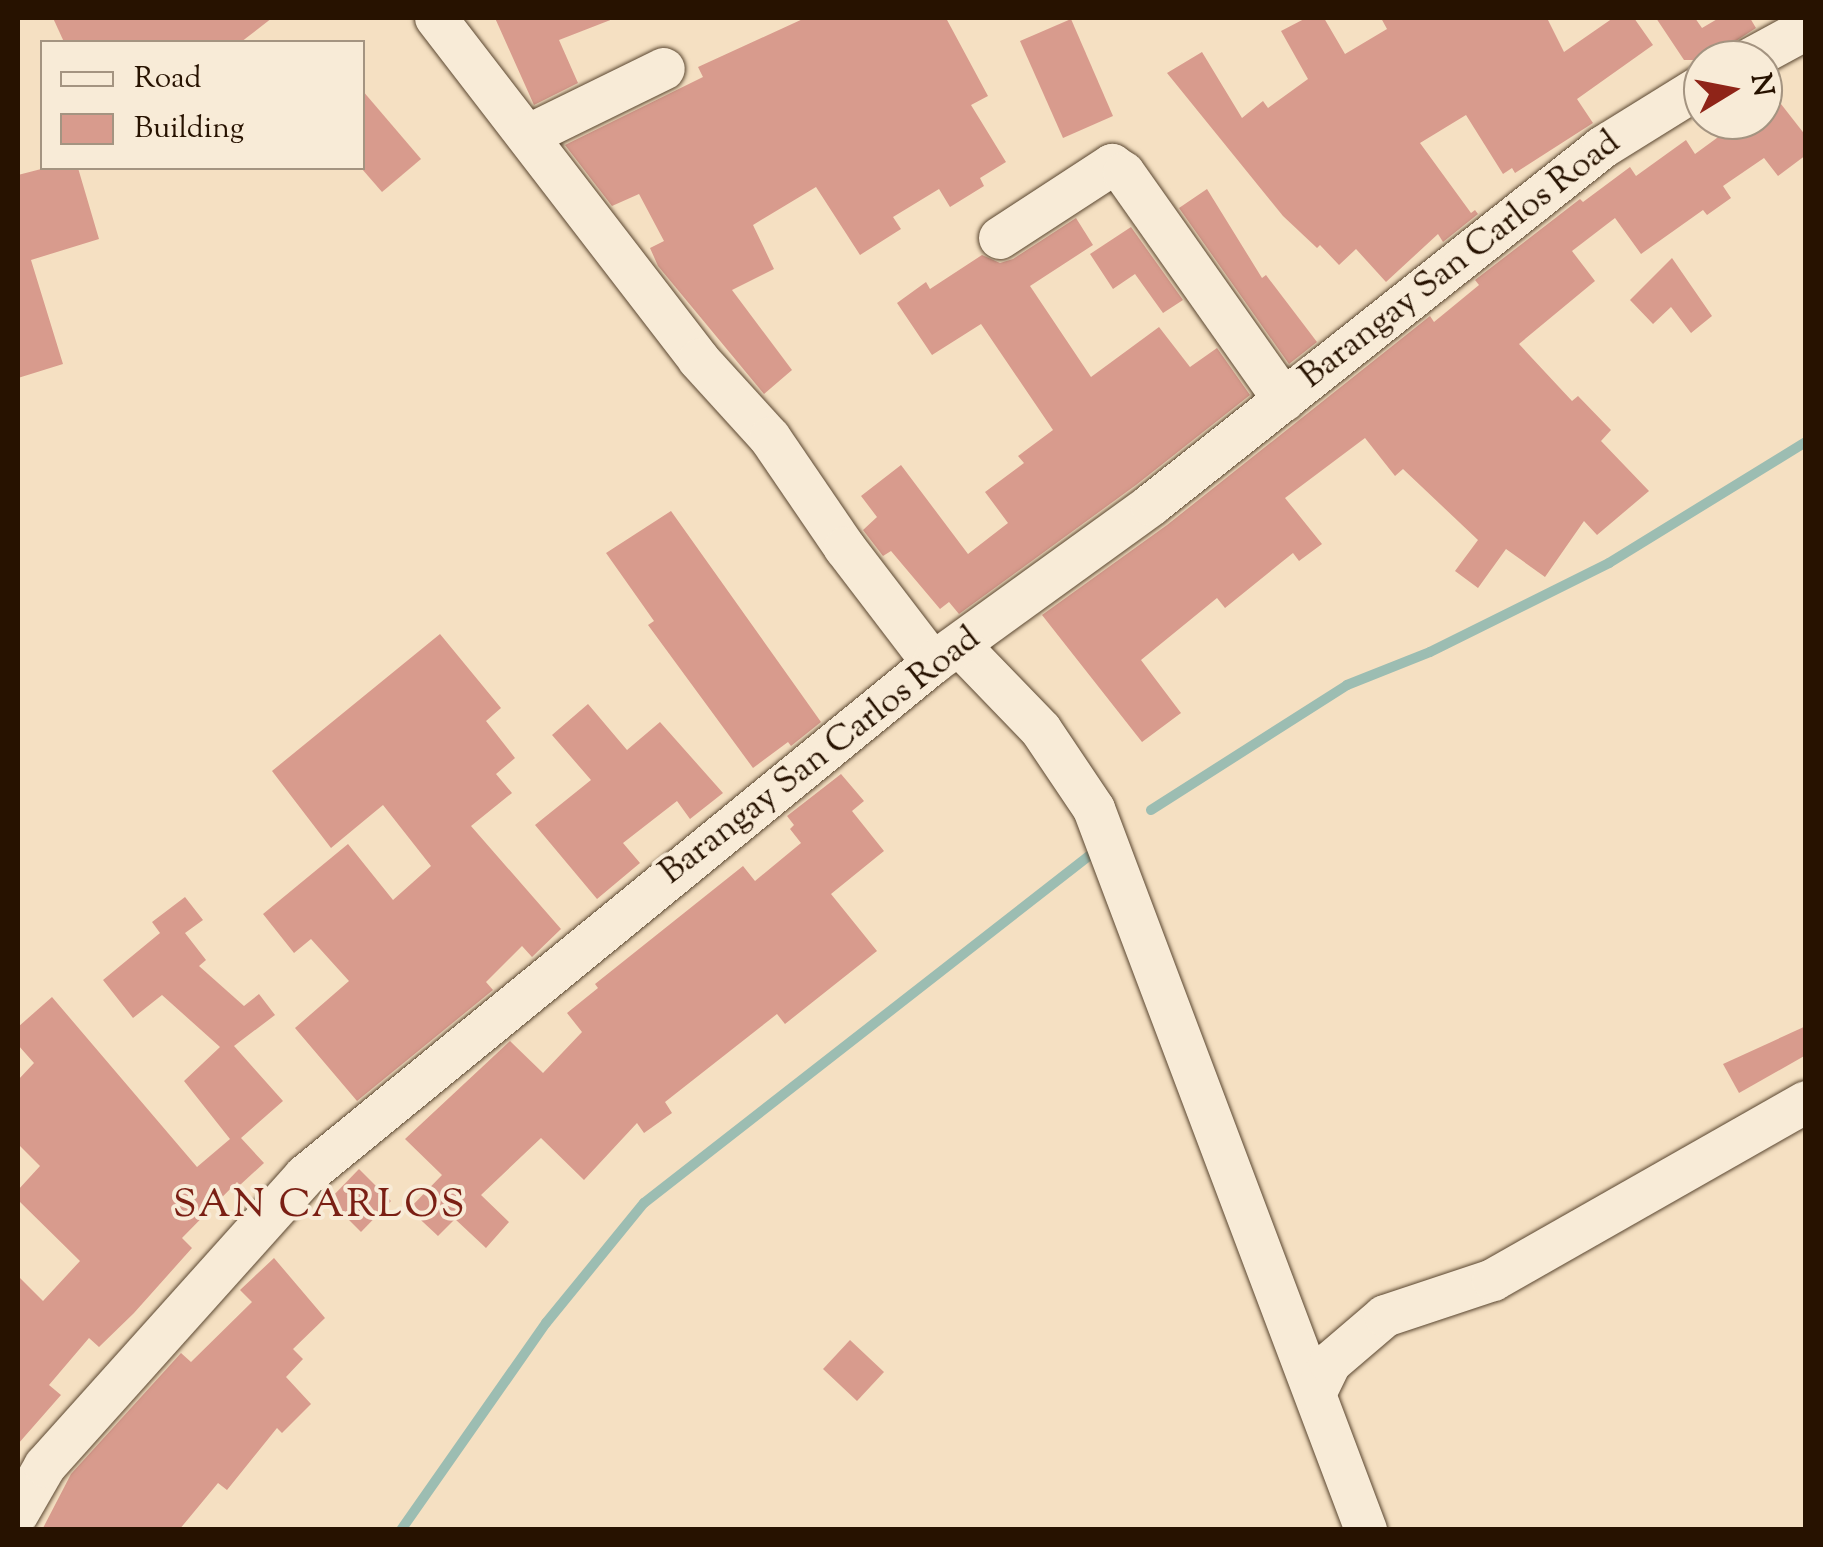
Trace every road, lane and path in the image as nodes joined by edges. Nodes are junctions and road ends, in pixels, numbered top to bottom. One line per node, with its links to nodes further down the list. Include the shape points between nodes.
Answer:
1 (436, 18): 6 (street)
2 (1806, 29): 3 (street)
3 (1783, 42)
4 (664, 69): 6 (street)
5 (1683, 97): 8 (street, Barangay San Carlos Road, via 1603,147)
6 (529, 136): 9 (street, via 698,360 770,438 846,548)
7 (1000, 238): 8 (street, via 1112,165)
8 (1284, 400): 9 (street, Barangay San Carlos Road)
9 (946, 654): 11 (street, via 1041,730 1094,809); 12 (street, Barangay San Carlos Road, via 305,1176)
10 (1806, 1102): 11 (street, via 1493,1280 1385,1316 1330,1363)
11 (1316, 1392): 14 (street)
12 (31, 1454): 13 (street, Barangay San Carlos Road)
13 (18, 1513)
14 (1366, 1530)

